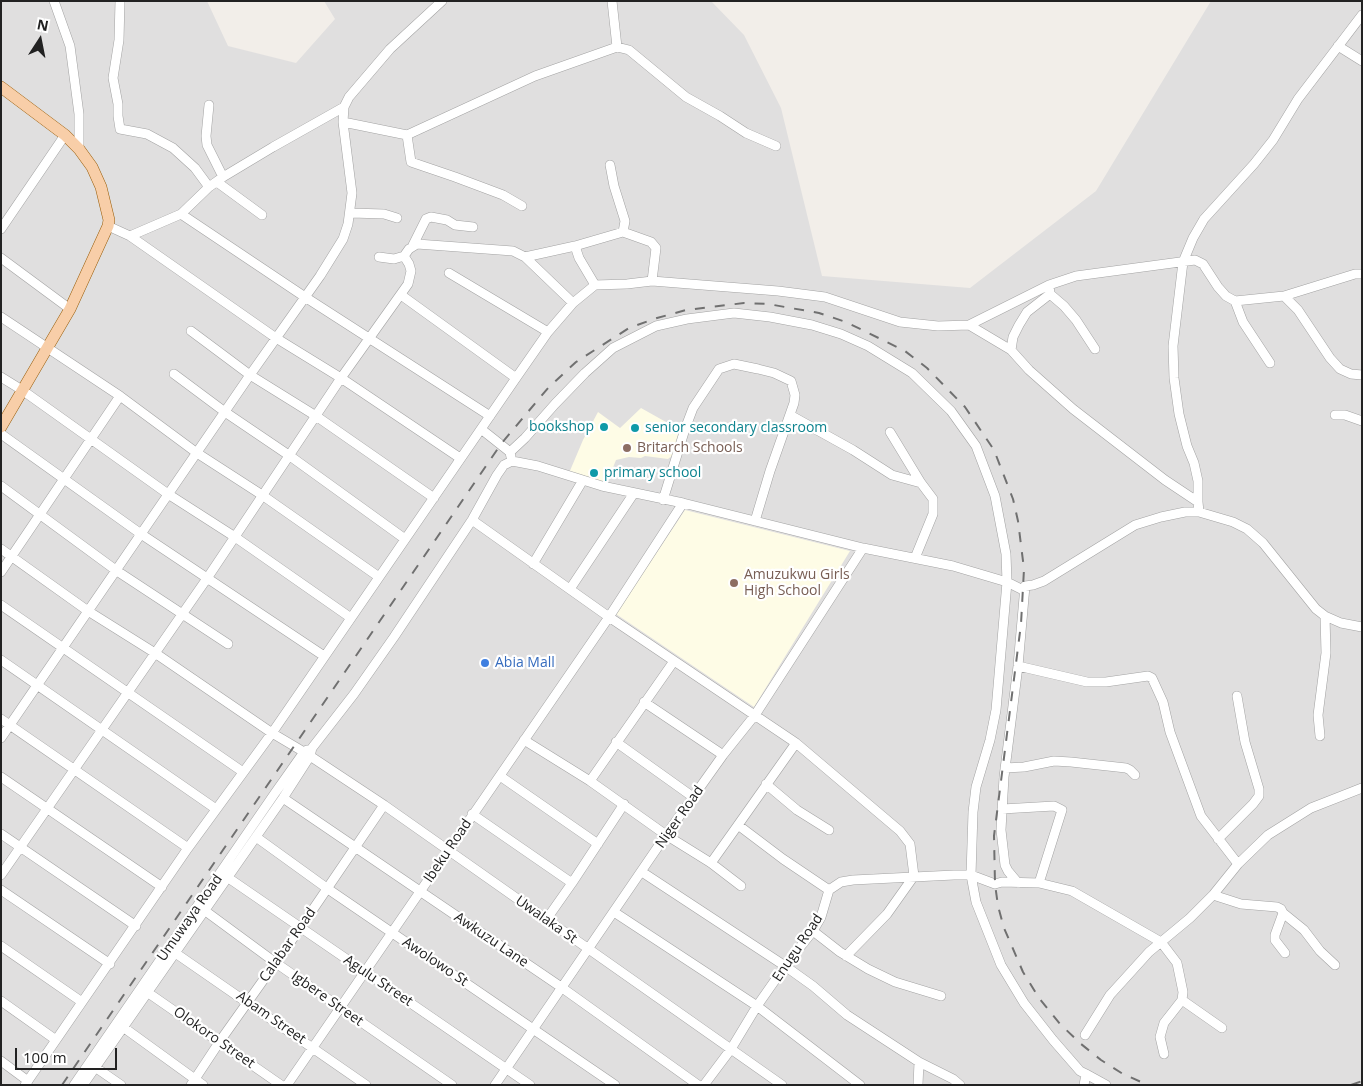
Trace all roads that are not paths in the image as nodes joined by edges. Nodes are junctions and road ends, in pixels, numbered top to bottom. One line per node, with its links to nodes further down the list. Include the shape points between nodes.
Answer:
1 (54, 1): 16 (street, via 70,46 79,114)
2 (120, 1): 19 (street, via 119,40 113,78 120,129 147,134 173,148 195,168)
3 (442, 1): 11 (street, via 390,49)
4 (612, 1): 7 (street)
5 (1362, 15): 6 (street)
6 (1338, 46): 8 (street); 36 (street, via 1298,99 1273,140 1204,219)
7 (617, 47): 14 (street, via 534,76); 15 (street, via 629,50 686,97 746,133)
8 (1362, 61)
9 (1, 88): 13 (main road)
10 (209, 106): 18 (street, via 207,145)
11 (344, 107): 12 (street); 18 (street)
12 (343, 122): 14 (street); 21 (street, via 352,193)
13 (65, 135): 16 (main road); 27 (street)
14 (407, 135): 20 (street, via 411,162 503,195)
15 (776, 146)
16 (79, 149): 25 (main road, via 101,187 108,208)
17 (610, 165): 28 (street, via 625,220)
18 (220, 179): 19 (street); 23 (street)
19 (209, 188): 22 (street)
20 (522, 206)
21 (350, 213): 24 (street, via 384,214); 44 (street, via 343,239)
22 (181, 214): 29 (street); 44 (street)
23 (262, 215)
24 (397, 218)
25 (108, 226): 29 (street); 47 (main road)
26 (473, 227): 30 (street, via 431,217 426,219)
27 (1, 230)
28 (622, 232): 31 (street); 39 (street, via 651,242 656,248)
29 (130, 236): 52 (street)
30 (413, 245): 32 (street); 34 (street, via 513,251)
31 (575, 246): 34 (street); 40 (street)
32 (404, 256): 33 (street, via 394,259); 42 (street, via 411,271)
33 (379, 257)
34 (526, 257): 46 (street)
35 (1, 258): 47 (street)
36 (1183, 262): 41 (street, via 1076,276); 45 (street, via 1199,261 1226,296); 90 (street, via 1173,346 1174,378 1181,422 1198,481)
37 (448, 273): 51 (street)
38 (1362, 274): 43 (street)
39 (652, 281): 40 (street); 49 (street, via 825,297 900,322 938,326)
40 (594, 285): 46 (street)
41 (1049, 289): 49 (street); 55 (street, via 1076,320); 56 (street, via 1027,312 1013,337)
42 (401, 295): 53 (street); 63 (street)
43 (1284, 296): 45 (street); 60 (street, via 1298,310 1340,369)
44 (305, 297): 52 (street); 53 (street)
45 (1235, 301): 57 (street, via 1243,322)
46 (573, 303): 51 (street)
47 (70, 309): 54 (main road)
48 (1, 317): 54 (street)
49 (968, 324): 56 (street)
50 (191, 331): 59 (street)
51 (548, 332): 63 (street)
52 (276, 338): 59 (street); 62 (street)
53 (370, 338): 62 (street); 70 (street)
54 (48, 348): 64 (main road); 65 (street)
55 (1095, 349)
56 (1011, 350): 90 (street, via 1073,409)
57 (1270, 363)
58 (174, 374): 66 (street)
59 (250, 375): 66 (street); 69 (street)
60 (1362, 375)
61 (1, 377): 64 (street)
62 (341, 378): 69 (street); 80 (street)
63 (516, 378): 70 (street)
64 (22, 390): 72 (main road); 76 (street)
65 (120, 396): 76 (street); 77 (street)
66 (225, 412): 77 (street); 78 (street)
67 (790, 414): 83 (street, via 892,475); 89 (street, via 795,395 791,381 774,373 734,364 719,369 694,408 685,429); 95 (street)
68 (1335, 415): 71 (street)
69 (316, 416): 78 (street); 88 (street)
70 (490, 416): 73 (street)
71 (1362, 421)
72 (1, 427)
73 (481, 429): 79 (street); 80 (street)
74 (890, 432): 83 (street)
75 (1, 434): 81 (street)
76 (91, 440): 81 (street); 86 (street)
77 (197, 453): 86 (street); 87 (street)
78 (290, 456): 87 (street); 98 (street)
79 (511, 456): 82 (street); 94 (street, via 496,475); 108 (street, via 585,373 613,348 656,326 734,314 812,325 868,346 912,373 951,410 976,446 995,496 1006,554)
80 (460, 458): 88 (street)
81 (65, 478): 93 (street); 96 (street)
82 (583, 480): 85 (street); 103 (street)
83 (921, 483): 102 (street, via 933,499 934,506)
84 (1, 486): 93 (street)
85 (634, 493): 89 (street); 110 (street)
86 (168, 494): 96 (street); 97 (street)
87 (262, 495): 97 (street); 107 (street)
88 (434, 498): 98 (street)
89 (664, 500): 91 (street)
90 (1198, 502): 92 (street)
91 (683, 504): 95 (street); 115 (street, Ibeku Road)
92 (1199, 512): 109 (street, via 1160,517 1135,525 1044,581); 114 (street, via 1247,529)
93 (41, 514): 101 (street); 104 (street)
94 (472, 520): 103 (street); 139 (street, via 354,694)
95 (755, 521): 99 (street)
96 (141, 534): 104 (street); 106 (street)
97 (235, 537): 106 (street); 116 (street)
98 (405, 539): 107 (street)
99 (863, 548): 102 (street); 129 (street, Niger Road)
100 (1, 549): 101 (street, Uwalaka St)
101 (12, 556): 105 (street); 112 (street, Uwalaka St)
102 (915, 558): 108 (street)
103 (532, 564): 110 (street)
104 (117, 570): 112 (street); 113 (street)
105 (1, 572)
106 (208, 577): 113 (street); 121 (street)
107 (379, 577): 116 (street)
108 (1007, 582): 109 (street, via 1023,590); 173 (street, via 996,710 976,787)
109 (1025, 586): 124 (street)
110 (570, 589): 115 (street)
111 (1, 605): 119 (street)
112 (88, 611): 119 (street); 120 (street, Uwalaka St)
113 (182, 613): 118 (street); 120 (street)
114 (1324, 616): 117 (street); 134 (street, via 1326,653 1318,715)
115 (609, 617): 123 (street); 136 (street, Ibeku Road)
116 (351, 618): 121 (street)
117 (1362, 627)
118 (228, 644)
119 (63, 646): 125 (street); 126 (street)
120 (155, 653): 126 (street); 133 (street, Uwalaka St)
121 (324, 656): 133 (street)
122 (1, 660): 125 (street)
123 (674, 661): 128 (street); 129 (street)
124 (1018, 666): 142 (street); 163 (street, via 1087,682 1152,678 1201,816)
125 (37, 685): 131 (street); 132 (street)
126 (128, 692): 132 (street); 143 (street)
127 (1237, 696): 163 (street, via 1259,796)
128 (644, 702): 137 (street); 140 (street)
129 (755, 715): 138 (street); 140 (street, Niger Road)
130 (1, 719): 131 (street)
131 (10, 725): 135 (street); 141 (street)
132 (101, 730): 141 (street); 155 (street)
133 (272, 733): 139 (street, Uwalaka St); 143 (street)
134 (1320, 736)
135 (1, 738)
136 (524, 740): 145 (street, Ibeku Road); 147 (street)
137 (616, 742): 147 (street); 150 (street)
138 (796, 743): 148 (street); 174 (street, via 900,831 910,844)
139 (309, 752): 151 (street, Umuwaya Road); 153 (street, Uwalaka St); 197 (street, Umuwaya Road)
140 (723, 755): 150 (street, Niger Road)
141 (74, 768): 154 (street); 167 (street)
142 (1005, 768): 144 (street, via 1054,761 1126,768); 156 (street)
143 (243, 772): 155 (street)
144 (1135, 775)
145 (500, 776): 157 (street, Ibeku Road); 164 (street)
146 (1, 777): 154 (street)
147 (590, 781): 152 (street)
148 (766, 784): 158 (street); 159 (street, via 797,810)
149 (1362, 788): 170 (street, via 1310,808 1268,835)
150 (693, 797): 161 (street, Niger Road)
151 (283, 798): 162 (street, Umuwaya Road); 165 (street, Awkuzu Lane)
152 (624, 804): 161 (street); 164 (street)
153 (384, 805): 165 (street, Calabar Road); 168 (street, Uwalaka St)
154 (46, 808): 166 (street); 180 (street)
155 (216, 809): 167 (street)
156 (1002, 809): 177 (street, via 1005,864); 178 (street, via 1054,806 1062,810)
157 (472, 814): 168 (street, Ibeku Road); 176 (street)
158 (738, 825): 169 (street); 183 (street)
159 (829, 830)
160 (1, 834): 166 (street)
161 (666, 835): 169 (street); 171 (street, Niger Road)
162 (256, 837): 175 (street, Umuwaya Road); 181 (street, Awolowo St)
163 (1218, 839): 170 (street)
164 (598, 844): 176 (street)
165 (355, 846): 181 (street, Calabar Road); 184 (street, Awkuzu Lane)
166 (21, 847): 172 (street); 190 (street)
167 (188, 848): 180 (street)
168 (448, 850): 184 (street, Ibeku Road); 189 (street, Uwalaka St)
169 (711, 863): 179 (street)
170 (1238, 864): 185 (street)
171 (642, 872): 187 (street, Niger Road); 203 (street)
172 (1, 875)
173 (971, 875): 174 (street); 177 (street, via 994,884); 227 (street, via 976,902 1002,965 1024,1004)
174 (914, 876): 183 (street, via 841,882); 199 (street, via 887,914)
175 (227, 877): 186 (street, Umuwaya Road); 191 (street, Agulu Street)
176 (572, 883): 189 (street)
177 (1018, 883): 178 (street)
178 (1039, 883): 194 (street, via 1072,891)
179 (741, 886)
180 (162, 887): 190 (street)
181 (328, 888): 191 (street, Calabar Road); 193 (street, Awolowo St)
182 (1, 890): 201 (street)
183 (829, 890): 192 (street, Enugu Road, via 822,917)
184 (420, 892): 193 (street, Ibeku Road); 205 (street, Awkuzu Lane)
185 (1213, 895): 188 (street, via 1241,904 1277,907); 194 (street)
186 (204, 910): 197 (street, Umuwaya Road); 200 (street, Igbere Street)
187 (614, 912): 196 (street, Niger Road); 212 (street)
188 (1283, 913): 198 (street, via 1274,934); 202 (street, via 1304,930)
189 (546, 920): 196 (street, Uwalaka St)
190 (136, 926): 201 (street)
191 (301, 927): 200 (street, Calabar Road); 204 (street, Agulu Street)
192 (813, 931): 199 (street); 203 (street, Enugu Road)
193 (392, 933): 204 (street, Ibeku Road); 215 (street, Awolowo St)
194 (1161, 942): 208 (street, via 1177,963); 217 (street, via 1110,995)
195 (1, 946): 210 (street)
196 (588, 949): 205 (street, Niger Road); 221 (street, Uwalaka St)
197 (172, 950): 206 (street, Umuwaya Road); 211 (street, Abam Street); 225 (street, Umuwaya Road)
198 (1285, 953)
199 (846, 956): 207 (street, via 895,982)
200 (276, 963): 211 (street, Calabar Road); 213 (street, Igbere Street)
201 (110, 964): 210 (street)
202 (1335, 965)
203 (785, 966): 212 (street, Enugu Road); 224 (street, via 847,1015)
204 (365, 972): 213 (street, Ibeku Road); 226 (street, Agulu Street)
205 (561, 987): 215 (street, Niger Road); 241 (street, Awkuzu Lane)
206 (147, 992): 214 (street, Umuwaya Road); 219 (street, Olokoro Street)
207 (941, 996)
208 (1182, 1000): 216 (street); 222 (street, via 1164,1023 1160,1037)
209 (1, 1001): 218 (street)
210 (82, 1002): 218 (street)
211 (248, 1002): 219 (street, Calabar Road); 220 (street, Abam Street)
212 (757, 1006): 221 (street, Enugu Road); 244 (street)
213 (340, 1008): 220 (street, Ibeku Road); 237 (street, Igbere Street)
214 (123, 1027): 225 (street, Umuwaya Road); 228 (street)
215 (533, 1028): 226 (street, Niger Road); 240 (street, Awolowo St)
216 (1222, 1028)
217 (1084, 1034)
218 (56, 1040): 229 (street)
219 (220, 1041): 228 (street, Calabar Road); 234 (street, Olokoro Street)
220 (313, 1047): 235 (street, Ibeku Road); 236 (street, Abam Street)
221 (731, 1049): 242 (street, Enugu Road); 243 (street, Uwalaka St)
222 (1164, 1054)
223 (1, 1061): 229 (street)
224 (920, 1062): 245 (street); 246 (street)
225 (92, 1066): 230 (street, Umuwaya Road); 231 (street, Umuwaya Road); 232 (street)
226 (506, 1068): 238 (street, Niger Road); 239 (street, Agulu Street)
227 (1086, 1074): 247 (street); 248 (street)
228 (193, 1082): 233 (street)
229 (26, 1083)
230 (74, 1085)
231 (83, 1085)
232 (121, 1085)
233 (203, 1085)
234 (281, 1085)
235 (287, 1085)
236 (366, 1085)
237 (452, 1085)
238 (495, 1085)
239 (530, 1085)
240 (615, 1085)
241 (698, 1085)
242 (704, 1085)
243 (782, 1085)
244 (860, 1085)
245 (918, 1085)
246 (960, 1085)
247 (1084, 1085)
248 (1106, 1085)

